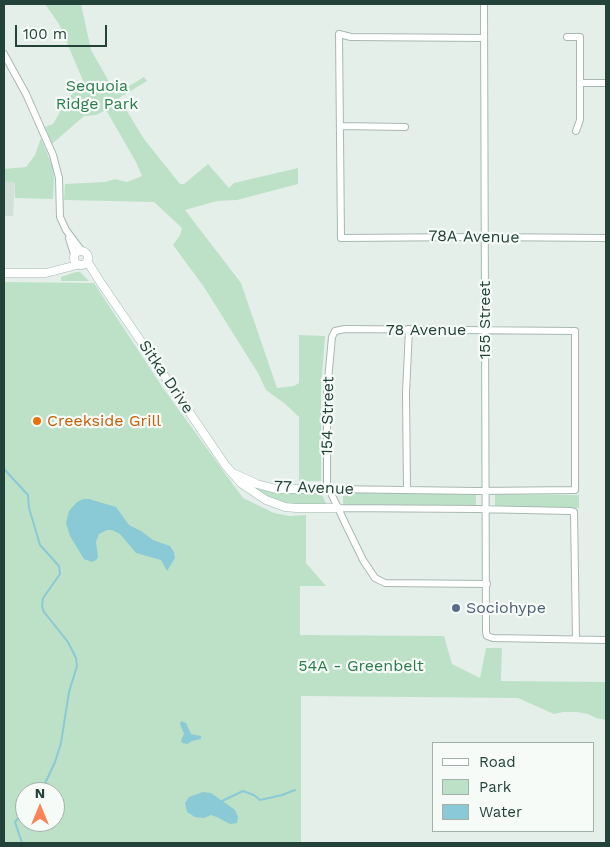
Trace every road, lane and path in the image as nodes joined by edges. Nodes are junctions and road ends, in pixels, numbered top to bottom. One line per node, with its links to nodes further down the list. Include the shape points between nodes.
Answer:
1 (484, 4): 3 (street, 155 Street)
2 (567, 36): 5 (street, via 580,37)
3 (484, 38): 7 (street, via 351,37 339,34); 10 (street, 155 Street)
4 (4, 54): 12 (street, via 26,94 53,156 60,217)
5 (580, 83): 6 (street); 9 (street, via 580,120)
6 (606, 83)
7 (340, 126): 8 (street); 10 (street, 78A Avenue, via 341,238)
8 (405, 127)
9 (576, 131)
10 (484, 237): 11 (street, 78A Avenue); 16 (street, 155 Street)
11 (606, 238)
12 (79, 259): 13 (street, via 53,271); 17 (street, Sitka Drive, via 100,283)
13 (4, 272)
14 (409, 329): 15 (street, 78 Avenue); 16 (street, 78 Avenue); 19 (street)
15 (337, 330): 18 (street, 154 Street, via 331,340 328,384)
16 (485, 330): 20 (street, 78 Avenue, via 575,331); 21 (street, 155 Street)
17 (231, 472): 18 (street, 77 Avenue, via 257,484 276,488); 22 (street, 77 Avenue, via 251,491 274,504 296,508)
18 (329, 489): 19 (street, 77 Avenue); 22 (street, 154 Street)
19 (406, 490): 21 (street, 77 Avenue)
20 (575, 490): 21 (street, 77 Avenue)
21 (486, 491): 23 (street, 155 Street)
22 (338, 508): 23 (street, 77 Avenue); 24 (street, 154 Street, via 363,560 380,581 390,584)
23 (486, 509): 24 (street, 155 Street); 25 (street, 77 Avenue, via 574,512)
24 (487, 584): 25 (street, 155 Street, via 487,636)
25 (576, 639): 26 (street)
26 (606, 640)

